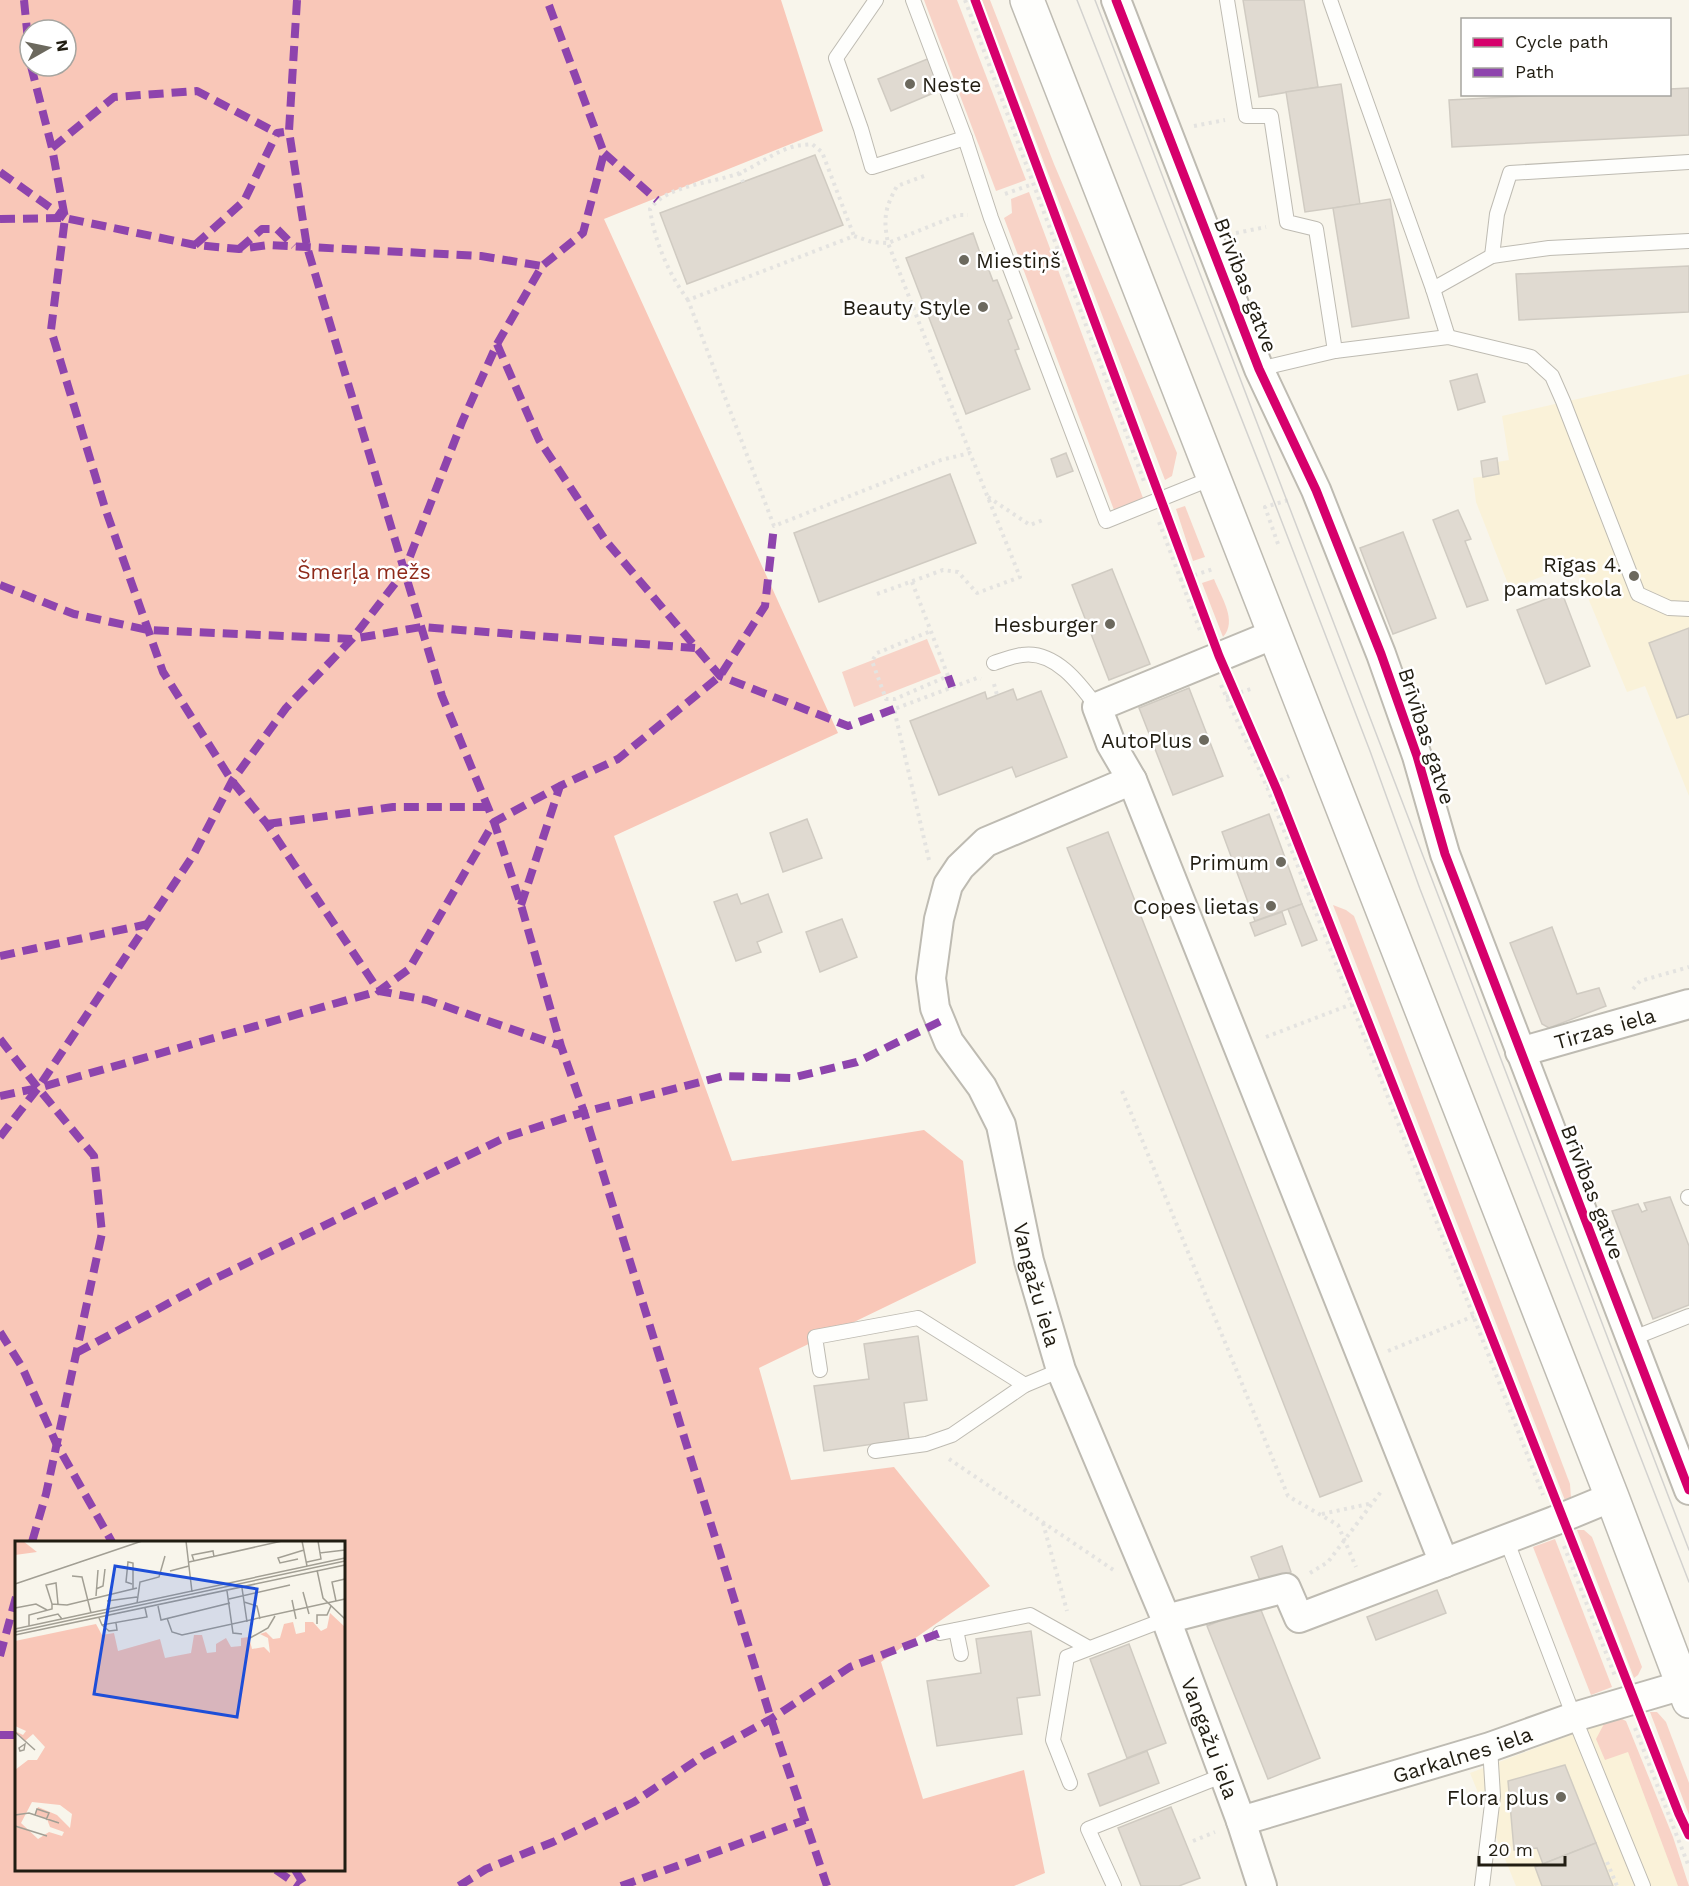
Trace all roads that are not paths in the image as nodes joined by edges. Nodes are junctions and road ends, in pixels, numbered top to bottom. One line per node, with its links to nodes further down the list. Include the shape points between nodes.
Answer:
1 (876, 0): 7 (lane, via 836,58 872,167)
2 (913, 0): 7 (lane)
3 (1027, 0): 15 (highway)
4 (1116, 0): 14 (street, Brīvības gatve)
5 (1227, 0): 13 (lane, via 1246,116 1271,116 1287,222 1316,229)
6 (1330, 0): 11 (lane)
7 (965, 138): 15 (lane, via 991,218 1106,521)
8 (1689, 162): 10 (lane, via 1510,173 1497,214)
9 (1689, 241): 10 (lane, via 1549,248)
10 (1492, 256): 11 (lane)
11 (1433, 289): 12 (lane)
12 (1448, 337): 13 (lane); 16 (lane, via 1531,357 1552,376 1638,594 1669,608)
13 (1335, 351): 14 (lane)
14 (1259, 369): 22 (street, Brīvības gatve, via 1316,490 1382,654 1445,854)
15 (1215, 477): 17 (highway)
16 (1689, 609)
17 (1275, 634): 19 (street); 30 (highway)
18 (994, 663): 19 (lane, via 1023,654 1041,656 1077,680)
19 (1097, 707): 20 (street, via 1111,744)
20 (1132, 780): 26 (street, Vangažu iela, via 986,842 966,861 948,885 931,978 935,1008 949,1042 982,1087 1001,1125 1029,1261); 32 (street)
21 (1689, 1004): 22 (street, Tirzas iela)
22 (1520, 1052): 24 (street, Brīvības gatve)
23 (1689, 1316): 24 (lane)
24 (1631, 1339): 29 (street, Brīvības gatve)
25 (820, 1370): 27 (lane, via 815,1337 918,1318)
26 (1061, 1370): 27 (lane); 33 (street, Vangažu iela)
27 (1025, 1385): 28 (lane, via 952,1435 927,1444)
28 (875, 1451)
29 (1689, 1490)
30 (1612, 1497): 31 (street); 38 (highway)
31 (1506, 1539): 32 (street); 39 (lane)
32 (1444, 1563): 33 (street, via 1299,1618 1286,1588)
33 (1166, 1619): 36 (lane); 41 (street, Vangažu iela)
34 (956, 1630): 35 (lane); 36 (lane, via 1030,1615); 37 (lane)
35 (940, 1633)
36 (1089, 1648): 42 (lane, via 1066,1656 1053,1740)
37 (961, 1654)
38 (1686, 1693): 39 (street, Garkalnes iela, via 1629,1701)
39 (1574, 1717): 40 (street, Garkalnes iela); 47 (lane)
40 (1490, 1747): 43 (street, Garkalnes iela); 46 (lane, via 1493,1796)
41 (1224, 1775): 43 (street, Vangažu iela); 44 (lane, via 1088,1829)
42 (1070, 1783)
43 (1232, 1825): 45 (street, Vangažu iela)
44 (1114, 1886)
45 (1262, 1886)
46 (1482, 1886)
47 (1643, 1886)

